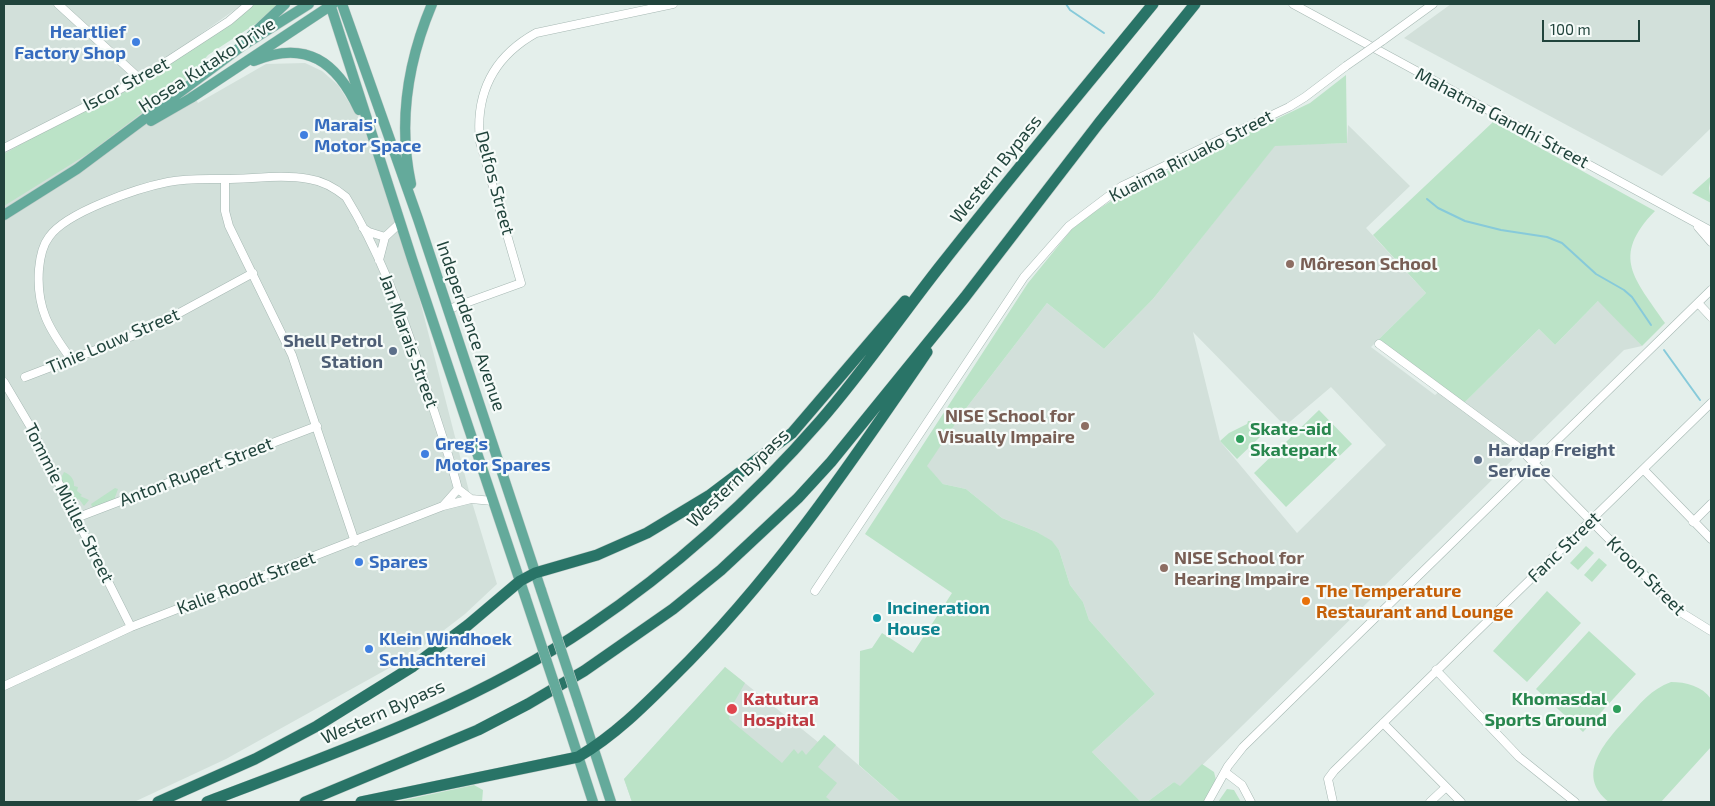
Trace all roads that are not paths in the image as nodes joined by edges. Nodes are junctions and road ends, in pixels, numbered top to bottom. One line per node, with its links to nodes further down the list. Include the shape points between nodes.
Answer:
1 (58, 4): 15 (street)
2 (249, 4): 15 (street, Iscor Street)
3 (285, 4): 13 (main road)
4 (309, 4): 13 (main road, Hosea Kutako Drive)
5 (331, 4): 14 (main road, Hosea Kutako Drive); 17 (main road, Independence Avenue)
6 (342, 4): 22 (main road, Independence Avenue)
7 (432, 4): 22 (main road, via 415,50 405,107 410,177)
8 (672, 4): 35 (street, Delfos Street, via 536,33 510,51 492,75 480,108 480,142 521,283)
9 (1153, 4): 30 (highway, Western Bypass)
10 (1195, 4): 33 (highway)
11 (1293, 4): 21 (street, Mahatma Gandhi Street)
12 (1433, 4): 57 (street, Kuaima Riruako Street, bridge, via 1289,107 1122,186 1069,226 1024,277)
13 (242, 46): 16 (main road, Hosea Kutako Drive)
14 (239, 67): 16 (main road, Hosea Kutako Drive); 17 (main road, via 263,57 292,52 320,61 343,79)
15 (140, 79): 18 (street, Iscor Street)
16 (124, 136): 20 (main road, Hosea Kutako Drive)
17 (374, 142): 23 (main road, Independence Avenue)
18 (4, 148)
19 (225, 179): 24 (street, Jan Marais Street, via 297,178 317,181 346,197); 31 (street, via 225,211 229,226); 38 (street, Jan Marais Street, via 170,181 147,187 77,214 49,236 40,266 40,307)
20 (4, 215)
21 (1685, 216): 25 (street); 26 (street, Mahatma Gandhi Street); 28 (street)
22 (418, 218): 35 (main road, Independence Avenue)
23 (400, 223): 27 (street); 47 (main road, Independence Avenue)
24 (361, 226): 27 (street); 29 (street, Jan Marais Street)
25 (1711, 227)
26 (1711, 231)
27 (385, 237): 29 (street)
28 (1711, 242)
29 (378, 260): 45 (street, Jan Marais Street, via 408,330 452,460)
30 (939, 268): 55 (highway, via 921,282 792,433 732,479 647,533 597,555); 68 (highway, Western Bypass, via 848,387 743,503 664,572 612,611 520,668 472,692 344,750)
31 (253, 273): 38 (street, Tinie Louw Street, via 148,330); 42 (street, via 292,355)
32 (1711, 290): 34 (street)
33 (965, 298): 63 (highway, via 811,517 755,590 654,696); 69 (highway, via 798,498 673,610 584,671 519,709 460,738)
34 (1698, 303): 36 (street); 43 (street)
35 (449, 309): 55 (main road, Independence Avenue)
36 (1711, 316)
37 (1379, 344): 43 (street, Kroon Street, via 1504,435)
38 (71, 359): 39 (street, Tinie Louw Street)
39 (25, 377)
40 (4, 382): 50 (street, Tommie Müller Street, via 27,419)
41 (1711, 403): 44 (street, Fanc Street)
42 (317, 426): 50 (street, Anton Rupert Street); 54 (street)
43 (1534, 464): 51 (street, Kroon Street); 65 (street, via 1251,739)
44 (1644, 470): 51 (street, Fanc Street); 52 (street)
45 (458, 489): 46 (street); 49 (street)
46 (471, 498): 47 (street, Kalie Roodt Street); 49 (street, Kalie Roodt Street)
47 (493, 501): 56 (main road, Independence Avenue)
48 (1711, 504): 52 (street)
49 (443, 506): 54 (street, Kalie Roodt Street)
50 (76, 518): 58 (street, Tommie Müller Street)
51 (1591, 521): 59 (street, Kroon Street, via 1682,613); 60 (street, Fanc Street)
52 (1693, 522): 53 (street)
53 (1711, 539)
54 (355, 542): 58 (street, Kalie Roodt Street)
55 (536, 573): 56 (highway); 63 (main road, Independence Avenue, bridge)
56 (520, 581): 64 (main road, Independence Avenue, bridge); 67 (highway, via 412,667 317,726 255,759)
57 (815, 591)
58 (132, 626): 61 (street, Kalie Roodt Street)
59 (1711, 631)
60 (1436, 670): 62 (street, Fanc Street); 78 (street, via 1519,757)
61 (4, 686)
62 (1383, 723): 66 (street); 75 (street, Fanc Street, via 1328,779)
63 (594, 747): 64 (highway); 72 (main road, Independence Avenue)
64 (578, 757): 70 (highway); 71 (main road, Independence Avenue)
65 (1224, 772): 73 (street); 74 (street, via 1242,785)
66 (1445, 788): 76 (street); 77 (street)
67 (158, 802)
68 (207, 802)
69 (305, 802)
70 (361, 802)
71 (594, 802)
72 (611, 802)
73 (1208, 802)
74 (1250, 802)
75 (1333, 802)
76 (1430, 802)
77 (1461, 802)
78 (1575, 802)

